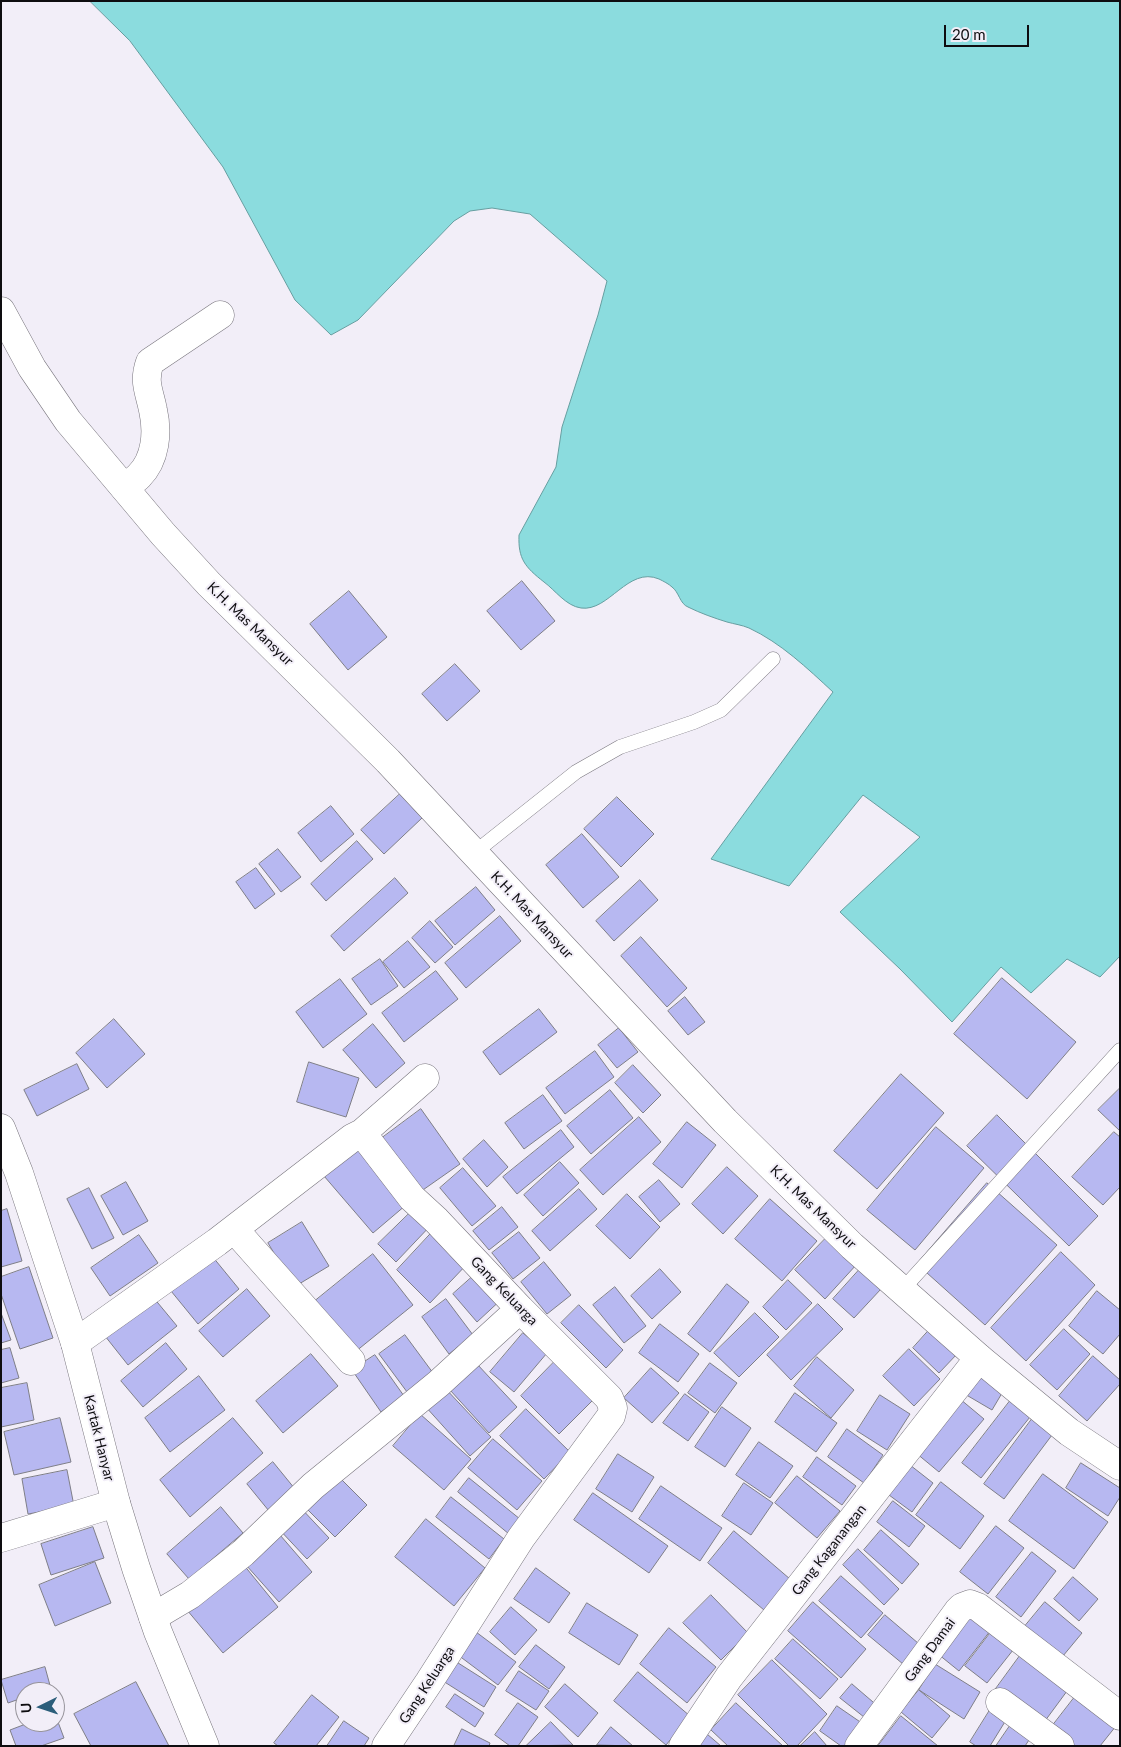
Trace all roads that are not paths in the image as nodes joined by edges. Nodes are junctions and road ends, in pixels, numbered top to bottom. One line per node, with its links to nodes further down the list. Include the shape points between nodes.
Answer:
1 (1, 311): 3 (street, K.H. Mas Mansyur, via 32,368 68,421)
2 (220, 315): 3 (street, via 150,362 146,387 154,412 156,442 149,462 139,476)
3 (124, 487): 5 (street, K.H. Mas Mansyur, via 209,584 388,760)
4 (773, 659): 5 (lane, via 721,710 620,747 576,772)
5 (474, 853): 11 (street, K.H. Mas Mansyur, via 725,1121 852,1246)
6 (1120, 1050): 11 (lane)
7 (424, 1078): 9 (street)
8 (3, 1131): 13 (street, Kartak Hanyar)
9 (362, 1133): 10 (street); 12 (street, Gang Keluarga, via 412,1198)
10 (234, 1229): 13 (street); 15 (street)
11 (902, 1290): 14 (street, K.H. Mas Mansyur)
12 (520, 1309): 19 (street, via 438,1384 313,1486 243,1554 190,1594); 23 (street, Gang Keluarga, via 609,1398 613,1408 611,1416 521,1538)
13 (75, 1343): 17 (street, Kartak Hanyar)
14 (979, 1358): 16 (street, K.H. Mas Mansyur, via 1069,1432); 24 (street, Gang Kaganangan, via 736,1670)
15 (351, 1361)
16 (1120, 1466)
17 (116, 1503): 18 (street); 19 (street, Kartak Hanyar)
18 (1, 1538)
19 (153, 1616): 22 (street, Kartak Hanyar)
20 (1000, 1702): 26 (street)
21 (1120, 1716): 25 (street, Gang Damai, via 970,1604 958,1611)
22 (205, 1746)
23 (386, 1746)
24 (683, 1746)
25 (859, 1746)
26 (1060, 1746)

